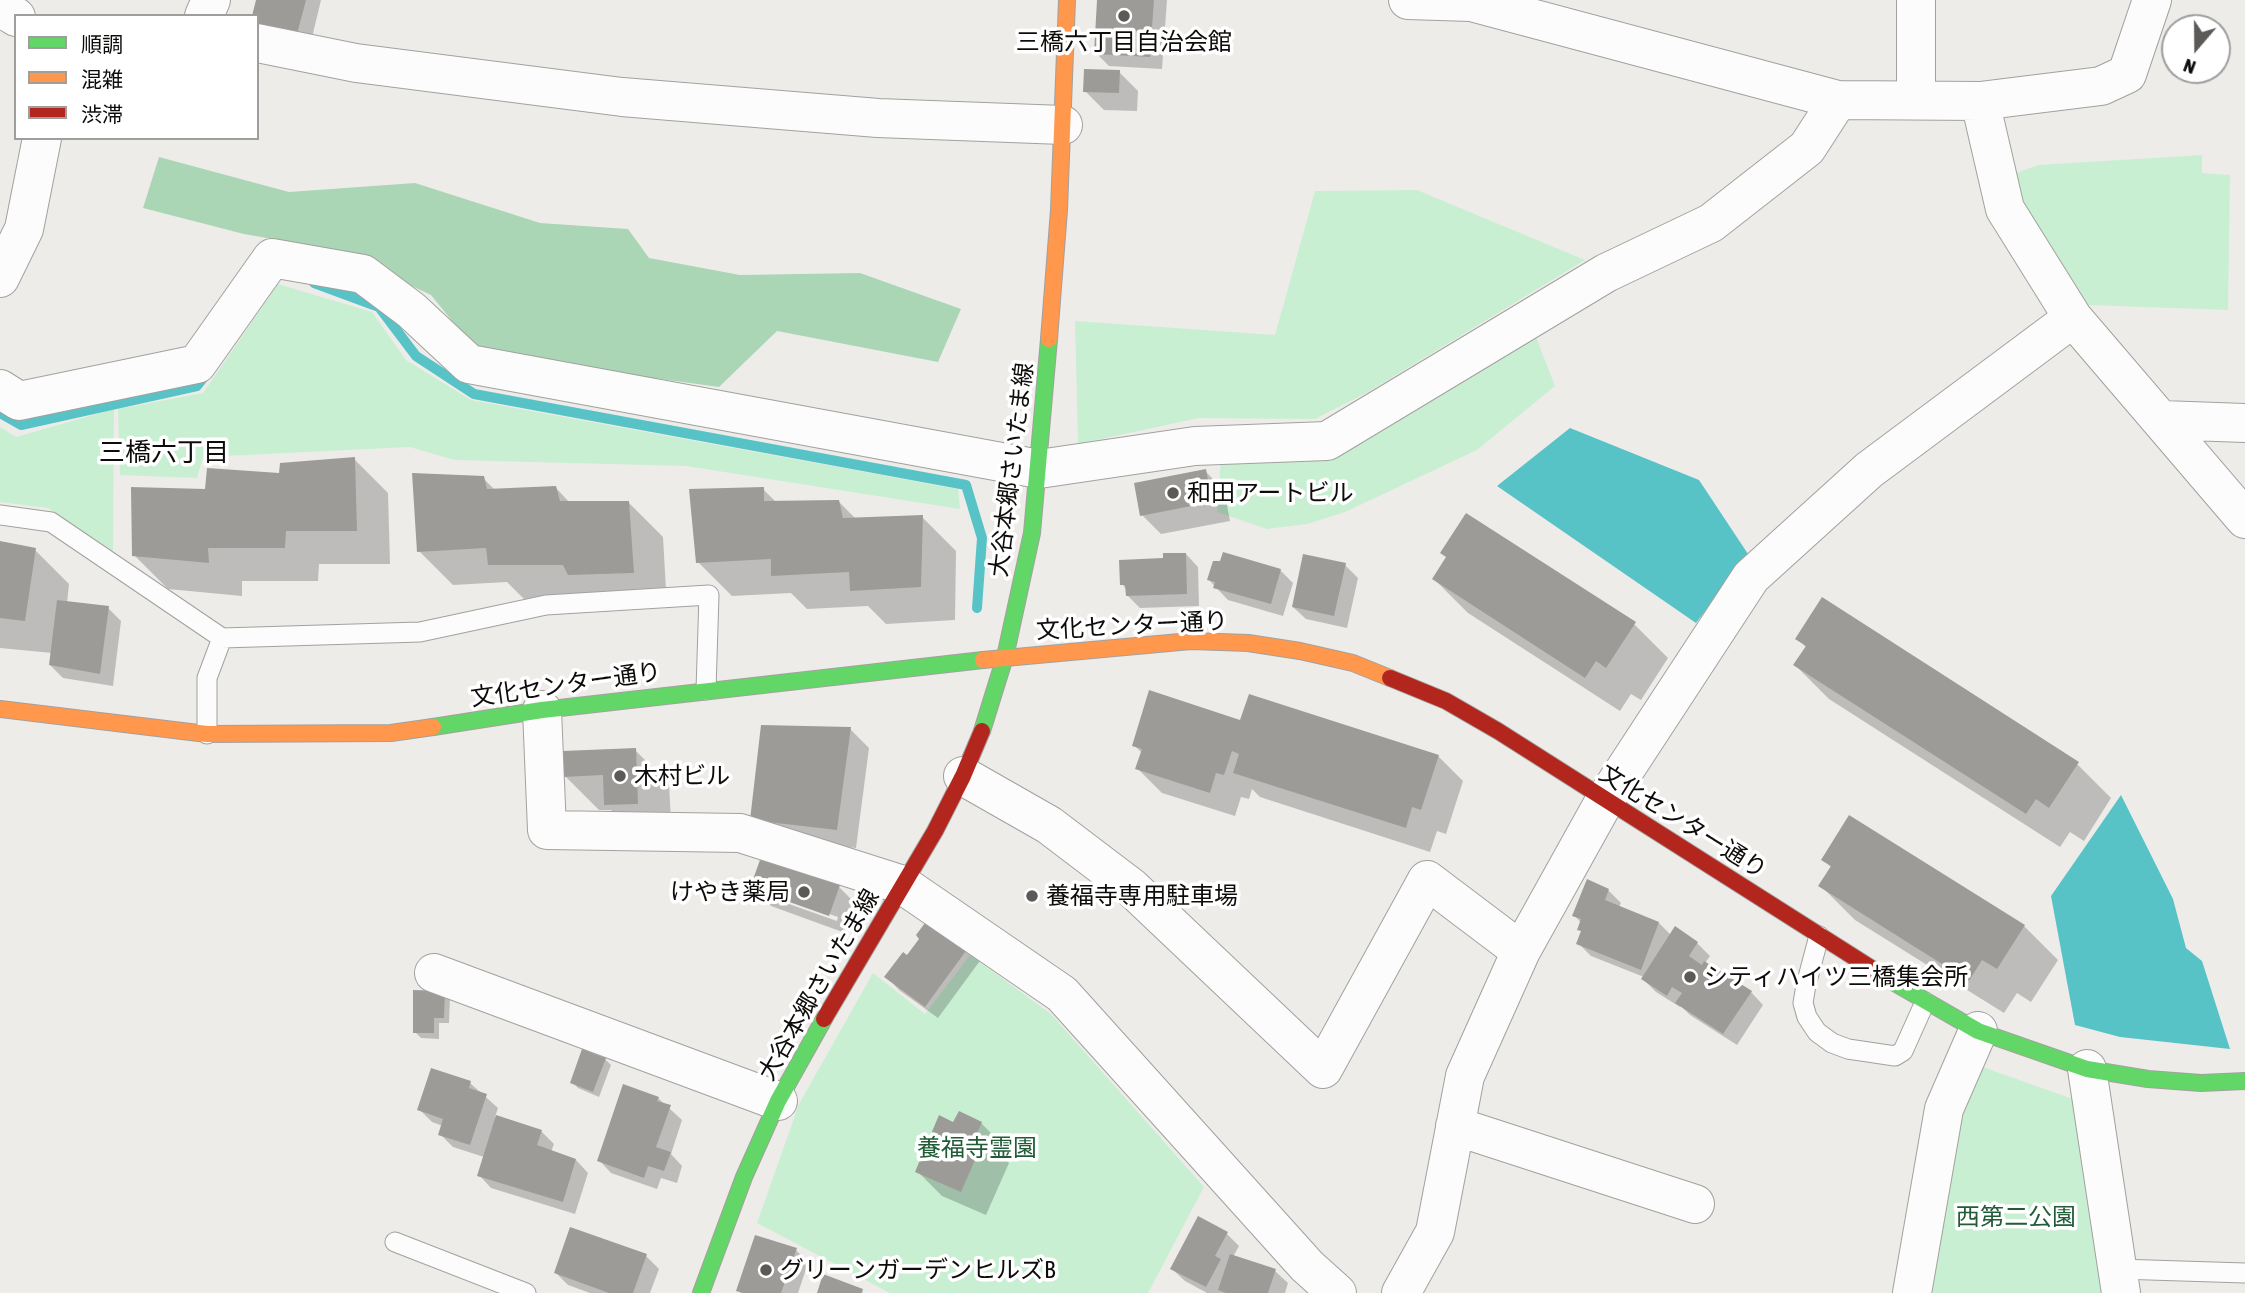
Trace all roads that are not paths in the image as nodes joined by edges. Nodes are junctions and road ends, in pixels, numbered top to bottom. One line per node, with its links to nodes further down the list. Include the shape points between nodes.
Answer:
1 (1067, 0): 9 (street, 大谷本郷さいたま線)
2 (1408, 0): 7 (street, via 1471,2)
3 (1916, 0): 6 (street)
4 (2152, 0): 8 (street, via 2127,74 2101,86)
5 (259, 43): 9 (street, via 356,63 622,97 878,118)
6 (1916, 99): 7 (street); 8 (street)
7 (1838, 100): 16 (street, via 1807,148 1711,223 1606,273 1327,440 1195,446)
8 (1980, 101): 12 (street, via 2005,209)
9 (1063, 125): 16 (street, 大谷本郷さいたま線)
10 (42, 140): 11 (street, via 24,229)
11 (0, 278)
12 (2073, 318): 14 (street); 26 (street, via 1869,470 1751,577)
13 (0, 389): 16 (street, via 19,401 197,365 272,258 363,274 411,310 469,364)
14 (2162, 420): 15 (street); 18 (street)
15 (2245, 423)
16 (1039, 469): 20 (street, 大谷本郷さいたま線, via 1030,545)
17 (0, 515): 19 (lane, via 51,522)
18 (2245, 519)
19 (222, 638): 21 (lane, via 420,632 546,605 709,595); 24 (lane, via 207,678)
20 (1005, 657): 21 (street, 文化センター通り); 25 (street, 大谷本郷さいたま線); 26 (street, 文化センター通り, via 1191,641 1248,643 1353,663 1446,701)
21 (706, 690): 23 (street, 文化センター通り)
22 (0, 709): 24 (street, 文化センター通り)
23 (542, 710): 24 (street, 文化センター通り, via 391,733); 27 (street, via 547,830 740,833)
24 (207, 734)
25 (963, 776): 27 (street, 大谷本郷さいたま線); 29 (street, via 1049,825 1132,888 1323,1069 1427,880)
26 (1605, 800): 28 (street, 文化センター通り); 29 (street)
27 (903, 885): 35 (street, 大谷本郷さいたま線); 40 (street, via 1062,994)
28 (1819, 936): 31 (street, 文化センター通り); 31 (lane, via 1803,1003 1817,1032 1832,1043 1895,1056 1903,1051)
29 (1521, 951): 36 (street, via 1465,1076)
30 (434, 973): 35 (street)
31 (1925, 1002): 32 (street, 文化センター通り)
32 (1978, 1031): 33 (street, 文化センター通り); 46 (street, via 1944,1109)
33 (2087, 1069): 34 (street, 文化センター通り, via 2148,1079); 41 (street)
34 (2245, 1081)
35 (778, 1101): 43 (street, 大谷本郷さいたま線)
36 (1455, 1126): 37 (street); 45 (street, via 1435,1232)
37 (1695, 1204)
38 (396, 1242): 42 (lane)
39 (2245, 1273): 41 (lane)
40 (1302, 1280): 44 (street)
41 (2119, 1281)
42 (526, 1293)
43 (701, 1293)
44 (1336, 1293)
45 (1401, 1293)
46 (1912, 1293)

